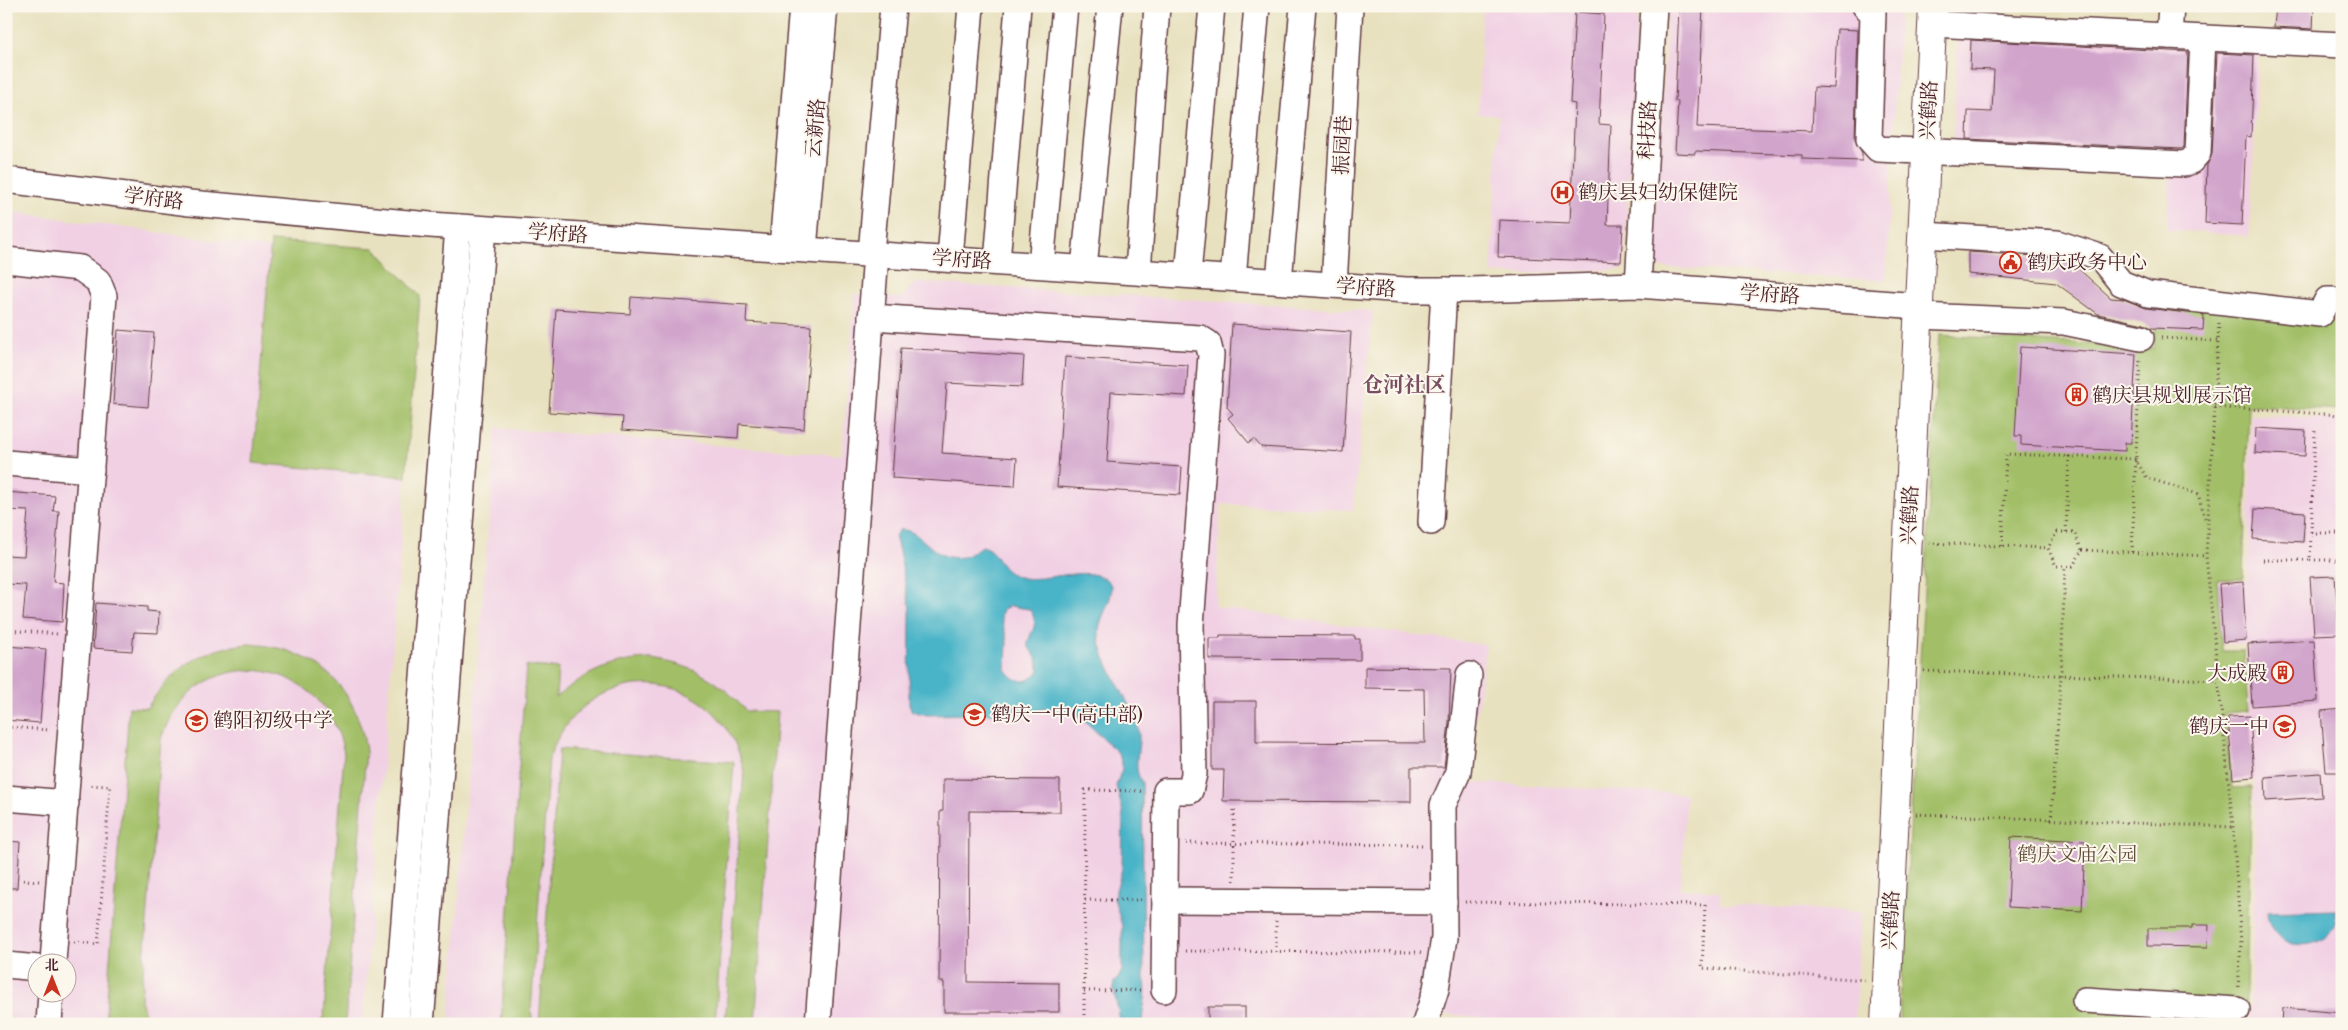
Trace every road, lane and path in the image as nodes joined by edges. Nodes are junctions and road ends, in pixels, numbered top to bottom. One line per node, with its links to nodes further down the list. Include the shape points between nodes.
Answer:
1 (802, 6): 25 (street, 云新路)
2 (825, 6): 25 (street, 云新路)
3 (893, 6): 26 (street)
4 (972, 6): 27 (street)
5 (1018, 6): 29 (street)
6 (1065, 6): 30 (street)
7 (1110, 6): 31 (street)
8 (1157, 6): 32 (street)
9 (1212, 6): 33 (street)
10 (1257, 6): 34 (street)
11 (1303, 6): 35 (street)
12 (1350, 6): 36 (street, 振园巷)
13 (1654, 6): 37 (street, 科技路)
14 (1865, 6): 20 (street, via 1873,13 1868,139 1878,149)
15 (2171, 6): 17 (street)
16 (1933, 15): 17 (street); 20 (main road, 兴鹤路)
17 (2169, 36): 18 (street)
18 (2203, 38): 19 (street); 20 (street, via 2198,153 2184,164)
19 (2342, 45)
20 (1926, 152): 24 (main road, 兴鹤路)
21 (6, 180): 22 (street, 学府路, via 190,203)
22 (458, 227): 23 (street, 学府路); 104 (street)
23 (483, 229): 25 (street, 学府路); 105 (street)
24 (1922, 235): 40 (street, via 2057,244 2100,257 2122,282 2148,294); 41 (main road, 兴鹤路)
25 (793, 248): 26 (street, 学府路)
26 (874, 254): 27 (street, 学府路); 42 (street)
27 (950, 258): 29 (street, 学府路)
28 (6, 260): 51 (street, via 80,268 93,275 102,288 104,304)
29 (997, 262): 30 (street, 学府路)
30 (1041, 265): 31 (street, 学府路)
31 (1084, 268): 32 (street, 学府路)
32 (1138, 271): 33 (street, 学府路)
33 (1188, 275): 34 (street, 学府路)
34 (1234, 278): 35 (street, 学府路)
35 (1279, 281): 36 (street, 学府路)
36 (1334, 285): 38 (street, 学府路)
37 (1638, 285): 38 (street, 学府路); 41 (street, 学府路)
38 (1444, 290): 52 (street)
39 (2342, 300): 40 (street, via 2328,300 2320,314)
40 (2220, 304): 44 (path)
41 (1919, 311): 43 (street, 学府路, via 2064,322); 57 (main road, 兴鹤路)
42 (872, 317): 82 (street, via 1200,338 1208,343 1211,354 1191,625 1194,774 1190,791 1166,791); 106 (street)
43 (2141, 338): 44 (path); 49 (path)
44 (2218, 340): 45 (path)
45 (2214, 407): 46 (path); 53 (path)
46 (2342, 414)
47 (2315, 428): 55 (path)
48 (2069, 456): 49 (path); 54 (path); 58 (path, via 2006,454)
49 (2135, 459): 53 (path, via 2147,478 2198,494); 61 (path)
50 (6, 463): 51 (street)
51 (91, 470): 68 (street)
52 (1431, 522)
53 (2207, 524): 62 (path)
54 (2066, 532): 59 (path, via 2057,532); 60 (path, via 2074,532)
55 (2311, 533): 56 (path); 64 (path)
56 (2342, 533)
57 (1908, 542): 58 (path); 69 (main road, 兴鹤路)
58 (2002, 546): 59 (path)
59 (2048, 548): 66 (path, via 2056,566)
60 (2082, 550): 61 (path); 66 (path, via 2073,566)
61 (2132, 552): 62 (path)
62 (2206, 556): 72 (path)
63 (2263, 560): 64 (path)
64 (2310, 560): 65 (path)
65 (2342, 560)
66 (2065, 566): 71 (path)
67 (6, 630): 68 (path)
68 (78, 636): 74 (street)
69 (1902, 670): 71 (path); 79 (main road, 兴鹤路)
70 (1469, 674): 84 (street, via 1458,772 1443,805)
71 (2061, 675): 72 (path); 80 (path)
72 (2218, 680): 81 (path)
73 (6, 727): 74 (path)
74 (71, 732): 76 (street)
75 (1147, 791): 85 (path, via 1085,790)
76 (66, 793): 77 (street); 91 (street); 91 (path, via 110,786 98,944)
77 (6, 798)
78 (1234, 809): 83 (path)
79 (1895, 814): 80 (path); 96 (main road, 兴鹤路)
80 (2051, 820): 81 (path)
81 (2233, 827): 101 (path, via 2241,943)
82 (1165, 843): 83 (path); 86 (street)
83 (1234, 844): 84 (path); 87 (path)
84 (1443, 845): 89 (street)
85 (1085, 900): 86 (path); 98 (path)
86 (1156, 900): 87 (street); 90 (street)
87 (1234, 900): 88 (street)
88 (1276, 901): 89 (street); 92 (path)
89 (1444, 902): 93 (street); 96 (path, via 1706,905 1702,968)
90 (1164, 951): 92 (path); 97 (street)
91 (54, 952)
92 (1276, 952): 93 (path)
93 (1442, 953): 107 (street, via 1436,989)
94 (6, 965): 95 (street)
95 (28, 967)
96 (1887, 982): 108 (main road, 兴鹤路)
97 (1159, 990): 98 (path)
98 (1084, 991): 102 (path)
99 (2085, 1000): 101 (street)
100 (50, 1002): 103 (street)
101 (2237, 1011)
102 (1084, 1015)
103 (49, 1024)
104 (396, 1024)
105 (421, 1024)
106 (818, 1024)
107 (1425, 1024)
108 (1885, 1024)

